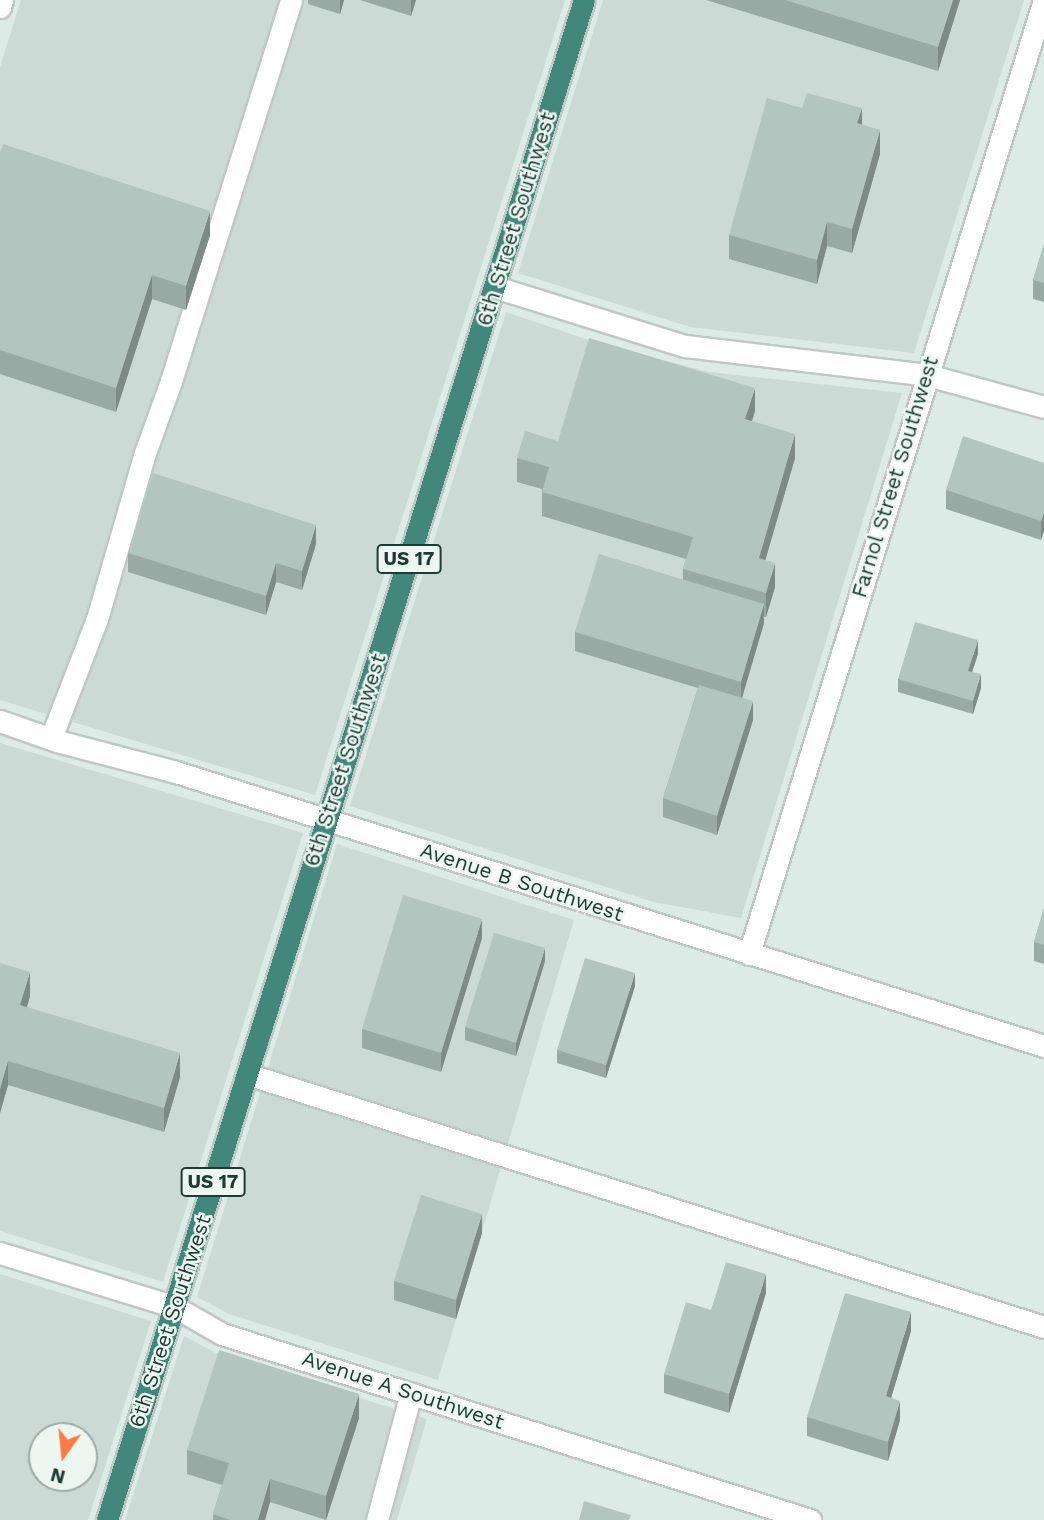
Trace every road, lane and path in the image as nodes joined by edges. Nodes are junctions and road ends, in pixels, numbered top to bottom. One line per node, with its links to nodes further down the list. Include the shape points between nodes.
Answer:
1 (2, 0): 5 (street)
2 (292, 0): 10 (street, via 145,453 97,619)
3 (584, 0): 6 (highway, 6th Street Southwest / US 17)
4 (1044, 0): 7 (street, Farnol Street Southwest)
5 (0, 6)
6 (495, 287): 7 (street, via 685,346); 11 (highway, 6th Street Southwest / US 17)
7 (927, 375): 8 (street); 12 (street, Farnol Street Southwest)
8 (1044, 407)
9 (0, 721): 10 (street, Avenue B Southwest)
10 (51, 738): 11 (street, Avenue B Southwest)
11 (326, 820): 12 (street, Avenue B Southwest); 14 (highway, 6th Street Southwest / US 17)
12 (749, 954): 13 (street, Avenue B Southwest)
13 (1044, 1046)
14 (247, 1074): 16 (highway, 6th Street Southwest / US 17); 17 (street)
15 (0, 1253): 16 (street, Avenue A Southwest)
16 (175, 1307): 18 (street, Avenue A Southwest, via 222,1334); 19 (highway, 6th Street Southwest / US 17)
17 (1044, 1326)
18 (411, 1393): 20 (street); 21 (street, Avenue A Southwest)
19 (107, 1520)
20 (377, 1520)
21 (810, 1520)

